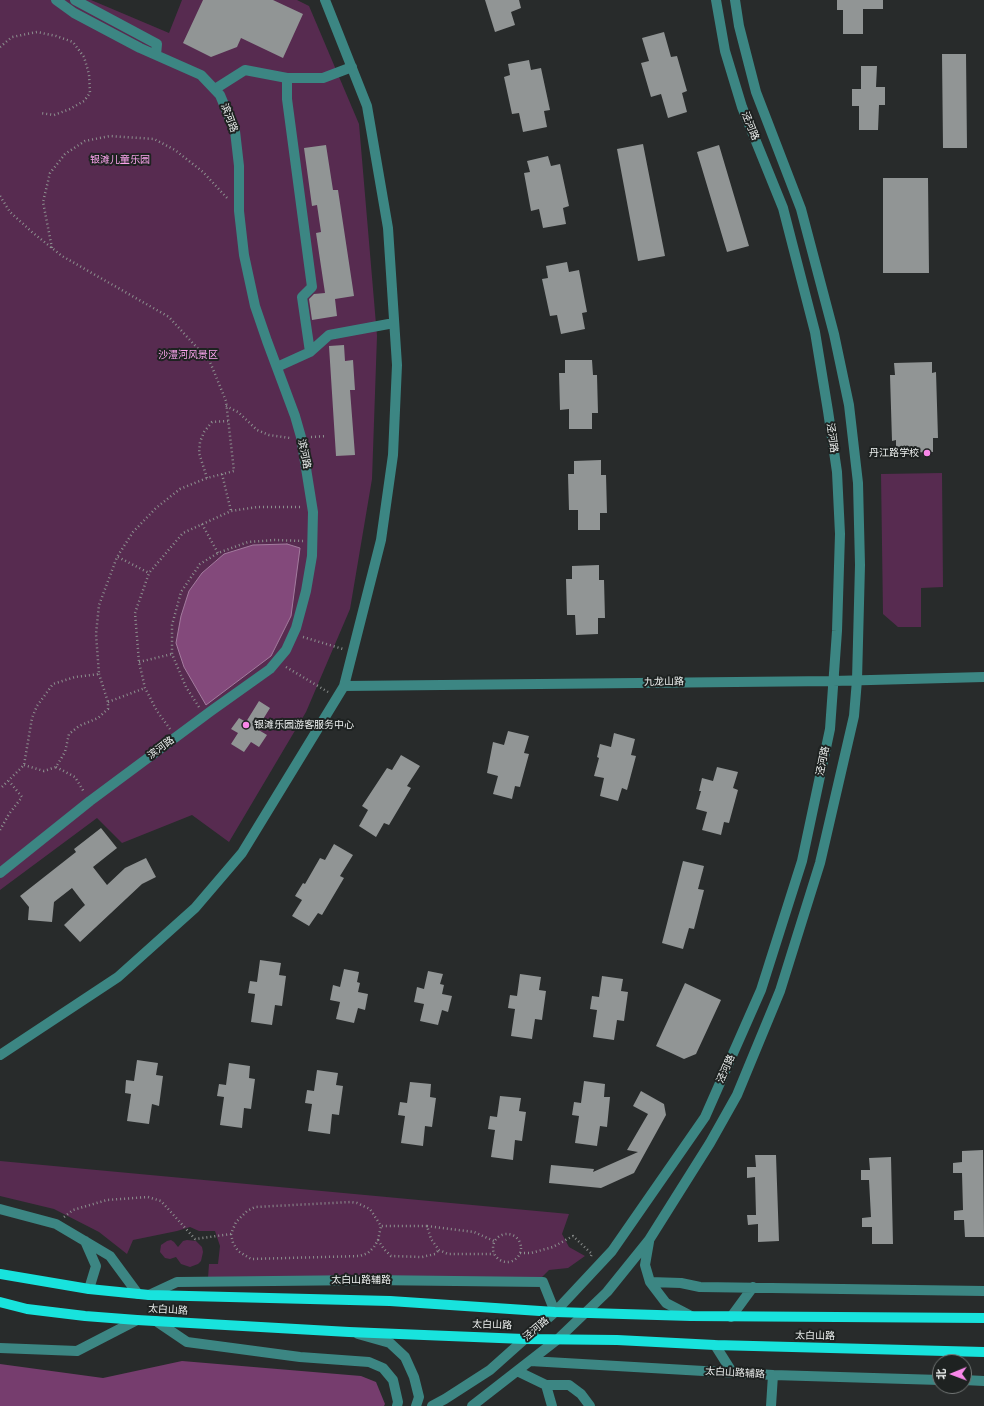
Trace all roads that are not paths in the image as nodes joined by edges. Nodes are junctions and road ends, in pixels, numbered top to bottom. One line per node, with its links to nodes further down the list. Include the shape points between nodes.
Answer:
1 (56, 0): 6 (street, 滨河路, via 74,13)
2 (75, 0): 6 (street, via 157,44)
3 (324, 0): 7 (street)
4 (716, 0): 15 (street, 泾河路, via 725,51 742,107 783,208 816,340 837,472 840,534)
5 (735, 0): 14 (street, 泾河路, via 756,92 801,209 834,334 849,404 858,484 860,558)
6 (156, 55): 9 (street, 滨河路, via 201,75)
7 (352, 67): 8 (street, via 323,78); 10 (street, via 367,106 388,228)
8 (287, 78): 9 (street, via 245,70); 11 (street, via 287,99 312,287 302,297)
9 (215, 89): 12 (street, 滨河路, via 235,131 244,255 255,306)
10 (394, 323): 11 (street, via 329,335); 16 (street, via 397,365 393,455 381,540)
11 (310, 352): 12 (street)
12 (277, 367): 17 (street, 滨河路, via 301,437 312,507 312,556 306,591 296,628 286,650 270,669 90,801)
13 (984, 677): 14 (street, 九龙山路)
14 (857, 680): 15 (street, 九龙山路); 20 (street, 泾河路, via 854,716 820,863 780,991 737,1095)
15 (833, 681): 16 (street, 九龙山路); 30 (street, 泾河路, via 830,729 802,861 761,990 706,1117 612,1251)
16 (344, 686): 18 (street, via 242,853 195,908 118,977)
17 (0, 873)
18 (0, 1055)
19 (0, 1209): 21 (street, via 56,1224)
20 (649, 1240): 23 (street, via 645,1265); 31 (street, 泾河路, via 607,1292)
21 (85, 1241): 25 (street, via 96,1266); 27 (street, via 110,1256)
22 (0, 1274): 25 (main road, 太白山路)
23 (650, 1282): 24 (street, via 681,1282 700,1287); 32 (street, via 666,1303)
24 (754, 1287): 26 (street); 33 (street)
25 (89, 1289): 27 (main road, 太白山路)
26 (984, 1291)
27 (138, 1294): 28 (main road, 太白山路)
28 (149, 1295): 30 (main road, 太白山路, via 390,1300); 30 (street, 太白山路辅路, via 177,1282 543,1282)
29 (0, 1302): 35 (main road, 太白山路, via 34,1310)
30 (555, 1312): 31 (main road, 太白山路); 38 (street, 泾河路)
31 (586, 1313): 32 (main road, 太白山路); 39 (street, 泾河路)
32 (691, 1316): 33 (main road, 太白山路)
33 (732, 1317): 34 (main road, 太白山路)
34 (984, 1318)
35 (137, 1320): 36 (main road, 太白山路); 41 (street, via 77,1351)
36 (156, 1321): 37 (main road, 太白山路); 51 (street, via 187,1342 300,1357 369,1362 383,1368 393,1380)
37 (348, 1332): 38 (main road, 太白山路); 52 (street, via 390,1343 405,1357 419,1397)
38 (524, 1339): 39 (main road, 太白山路); 53 (street, 泾河路, via 490,1370)
39 (558, 1339): 40 (main road, 太白山路); 43 (street, 泾河路)
40 (715, 1345): 42 (main road, 太白山路); 45 (street)
41 (0, 1348)
42 (984, 1352)
43 (530, 1361): 44 (street, 泾河路); 45 (street, 太白山路辅路)
44 (516, 1371): 50 (street); 54 (street, 泾河路)
45 (732, 1372): 46 (street, 太白山路辅路)
46 (772, 1375): 47 (street, 太白山路辅路); 57 (street)
47 (932, 1380)
48 (972, 1380): 49 (street)
49 (984, 1381)
50 (546, 1385): 55 (street); 56 (street, via 569,1385 581,1394)
51 (397, 1406)
52 (416, 1406)
53 (432, 1406)
54 (472, 1406)
55 (552, 1406)
56 (590, 1406)
57 (771, 1406)

